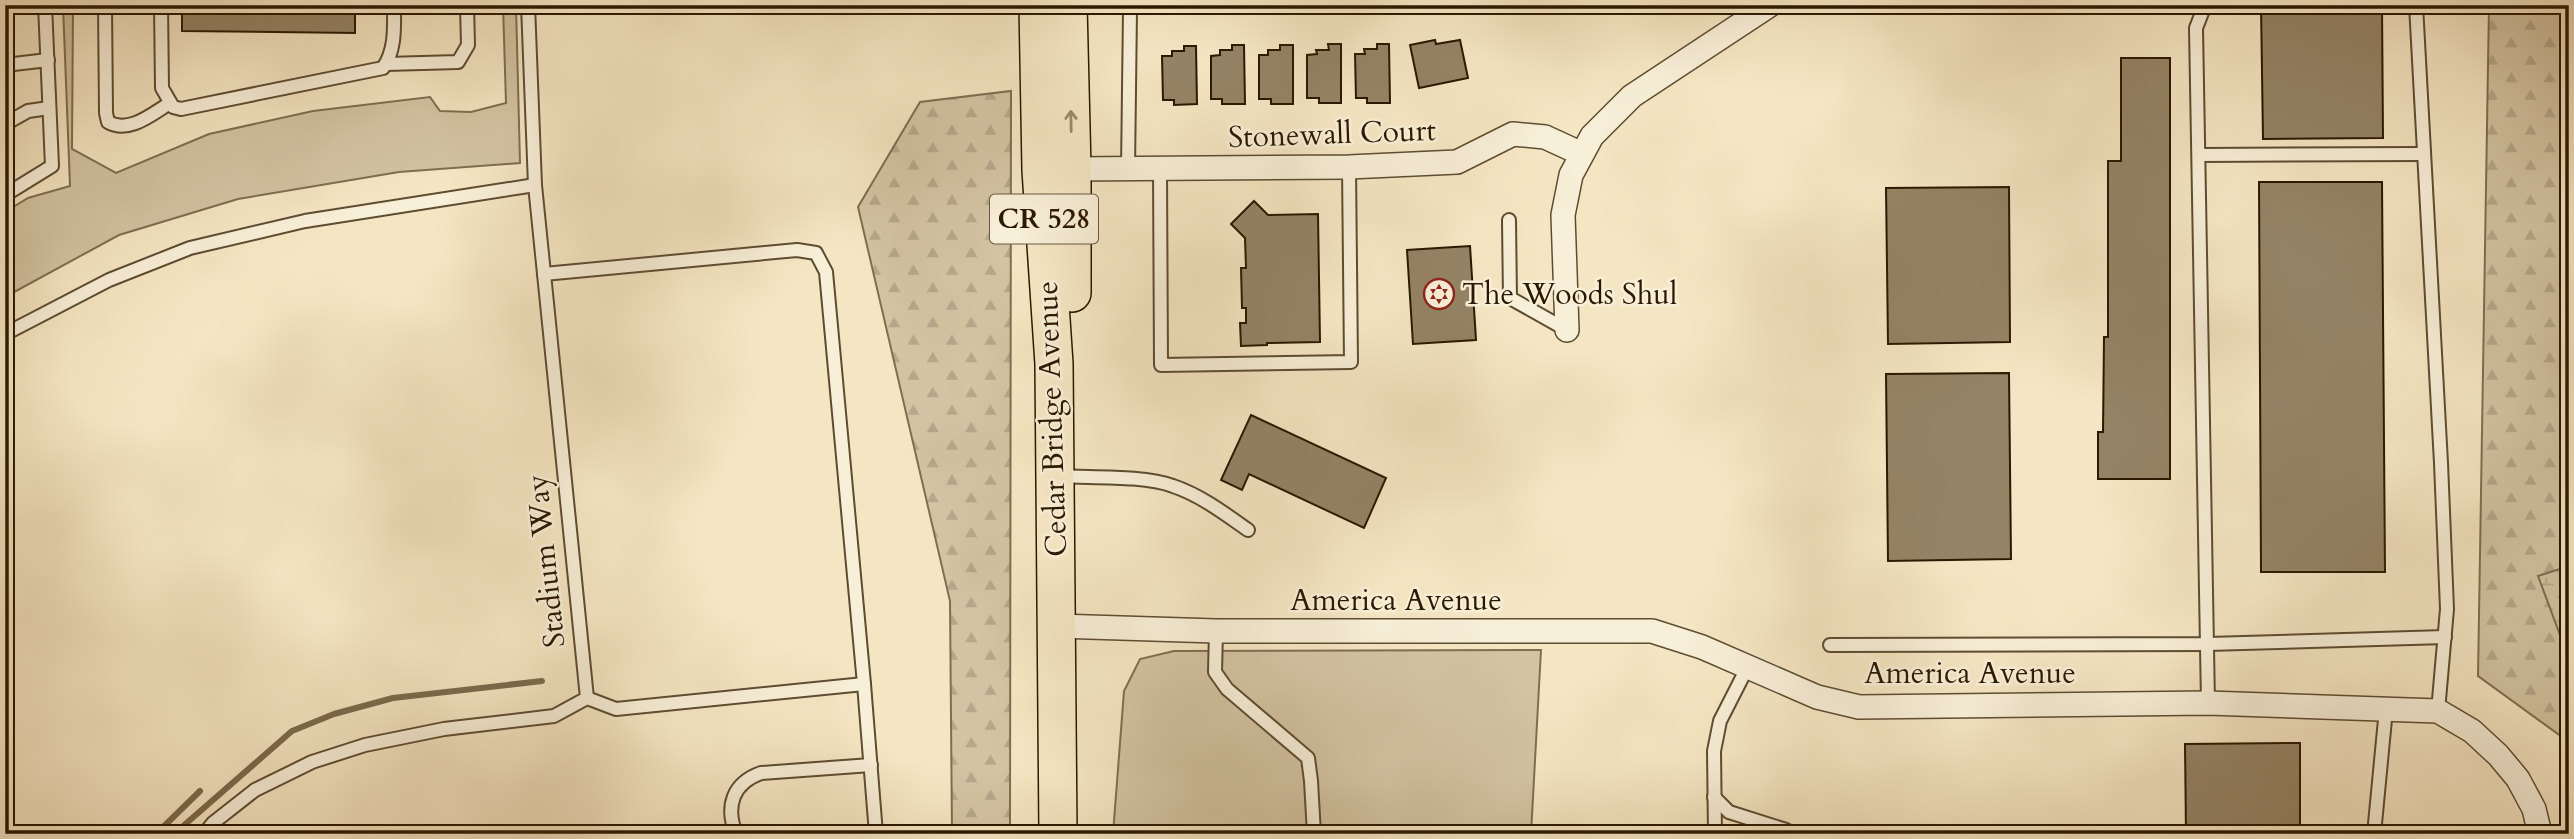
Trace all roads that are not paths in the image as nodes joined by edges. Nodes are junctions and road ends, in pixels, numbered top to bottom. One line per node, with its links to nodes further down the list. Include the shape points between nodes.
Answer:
1 (45, 5): 13 (lane)
2 (105, 5): 16 (lane, via 108,122 126,127)
3 (162, 5): 16 (lane, via 162,88)
4 (394, 5): 14 (lane)
5 (467, 5): 14 (lane, via 468,45 458,62)
6 (528, 5): 26 (lane, Stadium Way)
7 (1038, 5): 32 (main road, Cedar Bridge Avenue / CR 528)
8 (1068, 5): 23 (main road, one-way to 8)
9 (1770, 5): 19 (street, via 1632,96 1592,136)
10 (2204, 5): 21 (lane, via 2196,28)
11 (2416, 5): 20 (lane)
12 (1130, 10): 24 (lane)
13 (48, 60): 15 (lane); 17 (lane)
14 (386, 64): 16 (lane, via 181,109)
15 (5, 65)
16 (170, 103)
17 (49, 108): 18 (lane, via 28,111); 27 (lane, via 52,166)
18 (5, 124)
19 (1583, 154): 22 (street, Stonewall Court, via 1545,137 1513,134 1457,162); 30 (street, via 1571,175 1563,215)
20 (2424, 154): 21 (lane); 37 (lane, via 2441,463)
21 (2199, 155): 38 (lane)
22 (1349, 167): 25 (street, Stonewall Court); 25 (lane, via 1351,362 1161,365)
23 (1072, 169): 24 (street, Stonewall Court); 32 (main road, via 1071,362)
24 (1128, 169): 25 (street, Stonewall Court)
25 (1160, 169)
26 (535, 185): 29 (lane, Stadium Way); 31 (lane, via 305,221 190,248 110,280)
27 (5, 195)
28 (1509, 220): 30 (lane, via 1510,298)
29 (544, 274): 41 (lane, via 797,250 816,253 826,272); 42 (lane, Stadium Way)
30 (1567, 330)
31 (5, 334)
32 (1055, 433): 33 (main road, Cedar Bridge Avenue / CR 528)
33 (1055, 476): 34 (lane, via 1171,485); 35 (main road, Cedar Bridge Avenue / CR 528)
34 (1248, 530)
35 (1057, 626): 36 (street, America Avenue); 51 (main road, Cedar Bridge Avenue / CR 528)
36 (1216, 631): 40 (street, America Avenue, via 1652,631); 52 (lane, via 1215,672 1227,689 1308,758)
37 (2445, 638): 38 (lane); 45 (lane)
38 (2208, 644): 39 (lane); 43 (lane)
39 (1830, 645)
40 (1746, 668): 43 (street, America Avenue, via 1816,697 1859,708); 47 (lane, via 1720,721 1714,751)
41 (864, 684): 42 (lane, via 616,709); 46 (lane)
42 (587, 698): 48 (lane, via 554,716 444,729 365,745 312,762 255,790)
43 (2208, 703): 44 (street, America Avenue)
44 (2386, 709): 45 (street, America Avenue); 55 (lane)
45 (2438, 711): 56 (street, America Avenue, via 2472,731 2518,779 2534,809)
46 (871, 765): 49 (lane, via 761,773 748,778 734,793 731,814); 50 (lane)
47 (1714, 797): 53 (lane); 54 (lane, via 1729,812)
48 (204, 834)
49 (736, 834)
50 (876, 834)
51 (1058, 834)
52 (1314, 834)
53 (1715, 834)
54 (1790, 834)
55 (2374, 834)
56 (2540, 834)

